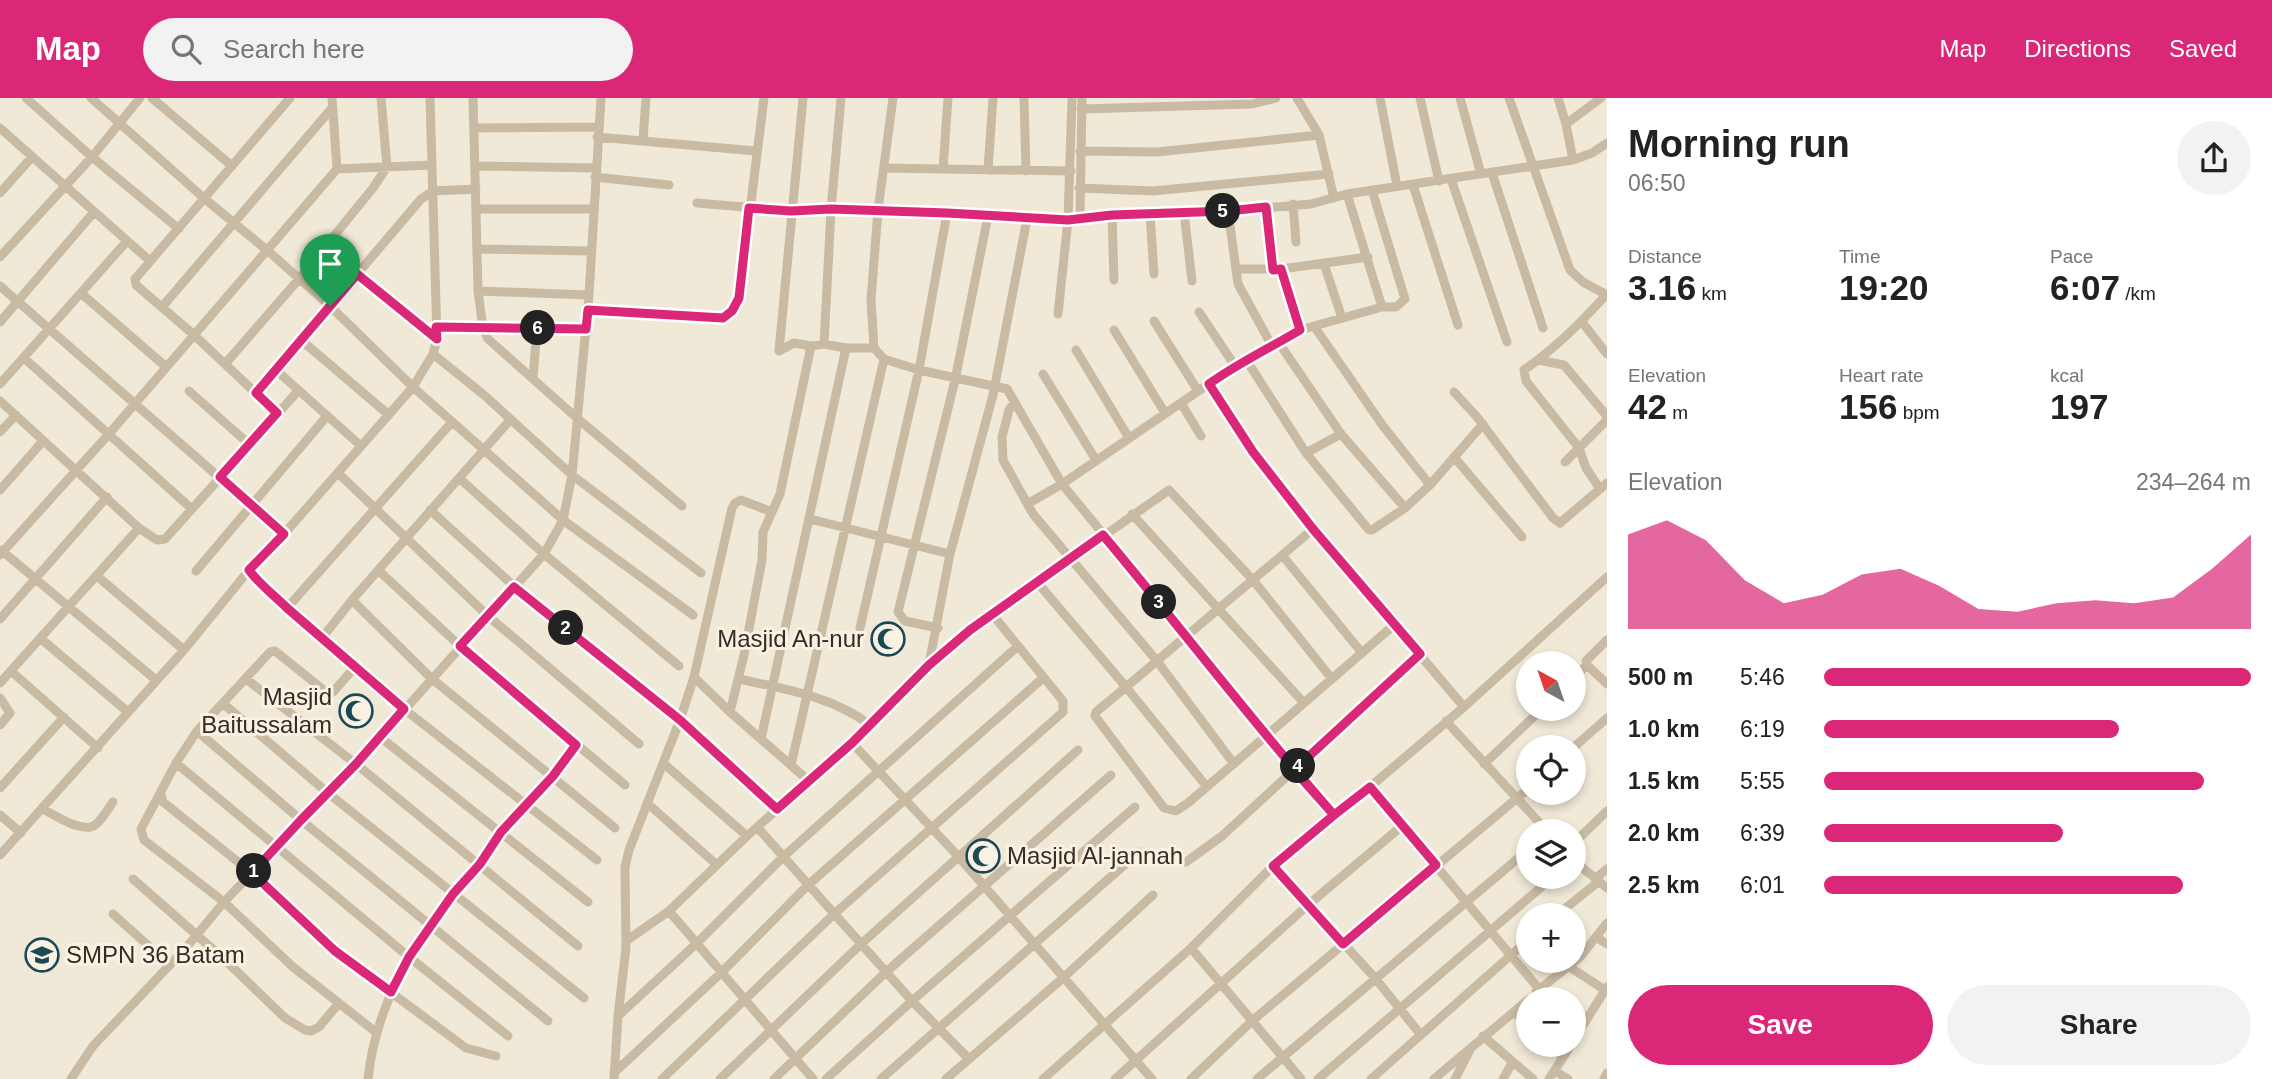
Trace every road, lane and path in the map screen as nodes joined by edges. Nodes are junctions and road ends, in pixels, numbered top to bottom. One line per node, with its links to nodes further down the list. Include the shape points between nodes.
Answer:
1 (26, 98): 42 (street)
2 (91, 98): 30 (street)
3 (141, 98): 30 (street)
4 (152, 98): 45 (street)
5 (381, 98): 48 (street)
6 (430, 98): 44 (street)
7 (473, 98): 33 (street)
8 (601, 98): 32 (street)
9 (646, 98): 37 (street)
10 (764, 98): 39 (street)
11 (803, 98): 81 (street)
12 (841, 98): 79 (street)
13 (893, 98): 49 (street)
14 (948, 98): 51 (street)
15 (993, 98): 52 (street)
16 (1024, 98): 53 (street)
17 (1072, 98): 54 (street)
18 (1082, 98): 29 (street)
19 (1276, 98): 29 (street, via 1252,104)
20 (1297, 98): 35 (street)
21 (1380, 98): 64 (street)
22 (1420, 98): 60 (street)
23 (1460, 98): 58 (street)
24 (1509, 98): 47 (street)
25 (1558, 98): 31 (street)
26 (1601, 98): 31 (street)
27 (287, 99): 45 (street)
28 (332, 103): 50 (street); 92 (street)
29 (1082, 109): 40 (street)
30 (118, 123): 42 (street); 72 (street)
31 (1566, 124): 43 (street)
32 (597, 127): 33 (street); 36 (street)
33 (474, 128): 46 (street)
34 (0, 129): 41 (street)
35 (1318, 135): 40 (street, via 1157,152); 57 (street)
36 (597, 137): 37 (street); 55 (street)
37 (643, 140): 39 (street)
38 (1607, 143): 43 (street)
39 (756, 151): 76 (street)
40 (1080, 151): 65 (street)
41 (32, 157): 62 (street); 69 (street)
42 (92, 157): 62 (street); 93 (street)
43 (1573, 160): 47 (street)
44 (432, 165): 48 (street); 68 (street)
45 (232, 166): 72 (street)
46 (475, 166): 55 (street); 66 (street)
47 (1534, 166): 56 (street); 113 (street, via 1570,271)
48 (387, 167): 50 (street); 107 (street)
49 (885, 168): 51 (street); 80 (street)
50 (338, 169): 97 (street)
51 (943, 169): 52 (street)
52 (988, 170): 53 (street)
53 (1026, 171): 54 (street)
54 (1071, 172): 91 (street)
55 (596, 173): 63 (street); 78 (street)
56 (1492, 173): 58 (street); 131 (street)
57 (1329, 174): 65 (street, via 1153,191); 71 (street)
58 (1481, 174): 59 (street)
59 (1451, 179): 60 (street); 139 (street)
60 (1439, 181): 61 (street)
61 (1413, 184): 64 (street); 126 (street)
62 (64, 185): 83 (street); 99 (street)
63 (670, 185)
64 (1397, 186): 67 (street)
65 (1079, 188): 89 (street)
66 (475, 190): 68 (street); 77 (street)
67 (1372, 190): 70 (street); 118 (street, via 1405,299 1396,307)
68 (433, 191): 105 (street); 128 (street)
69 (0, 193)
70 (1347, 194): 71 (street); 100 (street)
71 (1334, 198): 74 (street)
72 (205, 199): 92 (street); 93 (street)
73 (697, 204): 76 (street)
74 (1293, 204): 75 (street); 95 (street)
75 (1266, 207): 82 (street); 104 (street)
76 (749, 208): 81 (street); 119 (street, via 739,298 723,318)
77 (476, 209): 78 (street); 96 (street)
78 (594, 209): 98 (street)
79 (831, 209): 80 (street); 81 (street); 140 (street)
80 (878, 210): 85 (street); 144 (street, via 871,300)
81 (791, 211): 142 (street, via 779,351 794,343)
82 (1228, 211): 84 (street); 103 (street)
83 (94, 212): 94 (street); 115 (street)
84 (1185, 212): 86 (street); 109 (street)
85 (947, 213): 88 (street); 156 (street)
86 (1150, 213): 87 (street); 106 (street)
87 (1112, 215): 89 (street); 108 (street)
88 (988, 216): 90 (street); 159 (street)
89 (1080, 218): 91 (street)
90 (1027, 219): 91 (street); 162 (street)
91 (1068, 220): 121 (street)
92 (235, 222): 97 (street); 117 (street)
93 (179, 229): 101 (street)
94 (127, 241): 101 (street); 112 (street)
95 (1296, 242)
96 (477, 249): 98 (street); 111 (street)
97 (268, 251): 107 (street); 136 (street)
98 (591, 251): 114 (street)
99 (0, 257)
100 (1368, 257): 102 (street); 118 (street)
101 (150, 261): 117 (street, via 135,279 136,285)
102 (1324, 264): 104 (street); 122 (street)
103 (1236, 269): 104 (street); 141 (street, via 1238,284)
104 (1277, 269): 135 (street)
105 (357, 274): 116 (street); 137 (street)
106 (1154, 274)
107 (299, 279): 116 (street); 152 (street)
108 (1114, 281)
109 (1192, 281)
110 (0, 286): 115 (street)
111 (478, 291): 114 (street); 129 (street)
112 (82, 293): 132 (street); 153 (street)
113 (1607, 294): 125 (street)
114 (589, 295): 119 (street)
115 (18, 301): 123 (street); 132 (street)
116 (330, 306): 138 (street); 163 (street)
117 (162, 307): 136 (street)
118 (1382, 307): 122 (street)
119 (588, 310): 133 (street)
120 (1199, 312): 154 (street)
121 (1058, 314)
122 (1342, 318): 127 (street)
123 (0, 321)
124 (1154, 321): 166 (street)
125 (1582, 322): 147 (street); 150 (street)
126 (1458, 325)
127 (1314, 326): 135 (street); 203 (street)
128 (436, 327): 129 (street); 137 (street)
129 (483, 328): 130 (street); 158 (street, via 488,339)
130 (537, 328): 133 (street); 158 (street)
131 (1543, 328)
132 (51, 329): 148 (street); 171 (street)
133 (586, 329): 179 (street)
134 (1114, 330): 174 (street)
135 (1300, 330): 141 (street)
136 (193, 334): 152 (street); 153 (street)
137 (437, 339): 146 (street)
138 (301, 340): 155 (street); 176 (street)
139 (1507, 342)
140 (824, 344): 142 (street); 143 (street)
141 (1276, 344): 151 (street); 184 (street)
142 (811, 346): 214 (street, via 780,494)
143 (846, 348): 144 (street); 216 (street)
144 (874, 348): 149 (street)
145 (1076, 350): 187 (street)
146 (433, 354): 163 (street); 180 (street)
147 (1607, 354)
148 (24, 358): 160 (street); 185 (street)
149 (884, 359): 156 (street); 219 (street)
150 (1538, 360): 178 (street, via 1564,365); 191 (street, via 1524,370 1526,381)
151 (1247, 361): 154 (street); 193 (street)
152 (225, 364): 168 (street)
153 (165, 366): 171 (street)
154 (1235, 366): 161 (street)
155 (276, 370): 165 (street); 168 (street)
156 (919, 370): 159 (street); 223 (street)
157 (1043, 374): 195 (street)
158 (533, 379): 179 (street)
159 (955, 380): 162 (street); 226 (street)
160 (0, 384)
161 (1209, 384): 166 (street); 220 (street, via 1253,452)
162 (994, 386): 170 (street, via 1007,389); 229 (street)
163 (413, 387): 176 (street); 181 (street)
164 (189, 391): 189 (street)
165 (298, 391): 173 (street); 177 (street)
166 (1198, 391): 172 (street)
167 (1454, 392): 182 (street)
168 (256, 393): 173 (street)
169 (0, 401): 175 (street)
170 (1015, 402): 202 (street); 207 (street, via 1002,438 1003,460)
171 (135, 403): 185 (street); 200 (street)
172 (1181, 403): 174 (street); 186 (street)
173 (277, 413): 189 (street)
174 (1166, 413): 187 (street)
175 (16, 415): 183 (street); 188 (street)
176 (389, 415): 190 (street)
177 (327, 416): 190 (street); 209 (street)
178 (1607, 418): 191 (street)
179 (578, 419): 199 (street); 208 (street)
180 (510, 420): 192 (street); 199 (street)
181 (452, 422): 192 (street); 211 (street)
182 (1483, 424): 194 (street); 204 (street, via 1560,523)
183 (0, 432)
184 (1341, 434): 193 (street); 212 (street)
185 (108, 435): 197 (street); 210 (street)
186 (1201, 436)
187 (1129, 438): 195 (street)
188 (43, 441): 197 (street); 205 (street)
189 (249, 444): 200 (street)
190 (361, 446): 198 (street)
191 (1579, 448): 196 (street); 204 (street, via 1586,468)
192 (482, 451): 201 (street); 217 (street)
193 (1306, 453): 212 (street, via 1369,530)
194 (1454, 457): 203 (street); 224 (street)
195 (1096, 460): 202 (street)
196 (1565, 462)
197 (76, 470): 206 (street); 227 (street)
198 (338, 472): 211 (street); 221 (street)
199 (572, 475): 217 (street); 235 (street)
200 (220, 477): 209 (street); 210 (street)
201 (459, 478): 213 (street); 228 (street)
202 (1062, 484): 207 (street); 222 (street)
203 (1430, 485): 212 (street)
204 (1604, 486)
205 (0, 490)
206 (107, 497): 218 (street); 238 (street)
207 (1029, 503): 231 (street)
208 (682, 506)
209 (251, 507): 221 (street); 234 (street)
210 (192, 509): 218 (street, via 164,539 157,540)
211 (374, 509): 225 (street); 244 (street)
212 (1405, 509)
213 (430, 510): 225 (street); 241 (street)
214 (772, 512): 268 (street, via 741,500 732,508); 272 (street, via 763,532 762,560)
215 (1132, 514): 222 (street); 239 (street, via 1169,490); 245 (street)
216 (810, 519): 219 (street); 277 (street)
217 (563, 520): 228 (street); 247 (street)
218 (139, 527): 236 (street)
219 (845, 528): 223 (street); 279 (street)
220 (1313, 529): 230 (street); 250 (street)
221 (284, 534): 232 (street)
222 (1103, 535): 231 (street); 253 (street)
223 (881, 537): 226 (street); 251 (street)
224 (1522, 537)
225 (405, 538): 233 (street); 248 (street)
226 (915, 545): 229 (street); 252 (street, via 898,612 905,621)
227 (1, 552): 238 (street)
228 (544, 554): 241 (street); 265 (street)
229 (950, 554): 252 (street)
230 (1282, 555): 239 (street); 260 (street)
231 (1070, 558): 240 (street); 262 (street)
232 (249, 570): 244 (street, via 261,587); 259 (street)
233 (378, 570): 242 (street); 257 (street)
234 (196, 571)
235 (701, 573)
236 (97, 576): 243 (street); 259 (street)
237 (1607, 577): 283 (street)
238 (35, 579): 243 (street); 249 (street)
239 (1253, 580): 245 (street); 273 (street)
240 (1037, 582): 246 (street); 278 (street)
241 (514, 587): 248 (street); 289 (street)
242 (352, 600): 255 (street); 269 (street)
243 (68, 606): 254 (street); 274 (street)
244 (287, 608): 255 (street)
245 (1219, 609): 253 (street); 281 (street)
246 (992, 614): 258 (street); 263 (street)
247 (692, 615)
248 (488, 616): 257 (street); 300 (street)
249 (0, 619)
250 (1394, 625): 260 (street); 261 (street)
251 (860, 628)
252 (938, 628): 263 (street)
253 (1187, 635): 262 (street); 295 (street)
254 (40, 638): 267 (street); 285 (street)
255 (322, 638): 266 (street)
256 (1607, 640): 264 (street)
257 (460, 646): 269 (street); 301 (street)
258 (1018, 646): 270 (street); 311 (street)
259 (184, 650): 274 (street)
260 (1362, 653): 273 (street)
261 (1420, 654): 283 (street); 310 (street)
262 (1157, 661): 278 (street); 307 (street)
263 (929, 665): 293 (street)
264 (1587, 665): 276 (street)
265 (679, 666)
266 (355, 667): 271 (street, via 332,692 325,691 275,651); 284 (street)
267 (11, 671): 275 (street); 287 (street)
268 (694, 677): 286 (street); 289 (street)
269 (431, 678): 284 (street); 313 (street)
270 (1043, 678): 321 (street); 338 (street, via 1063,701 1063,712)
271 (246, 679): 282 (street); 306 (street)
272 (739, 679): 277 (street); 286 (street)
273 (1332, 679): 281 (street)
274 (156, 680): 285 (street)
275 (0, 683)
276 (1607, 684)
277 (772, 686): 279 (street); 298 (street)
278 (1126, 687): 316 (street); 316 (street, via 1095,716 1164,808 1176,811)
279 (808, 694): 293 (street); 309 (street)
280 (0, 698): 292 (street, via 10,713)
281 (1304, 703): 295 (street)
282 (222, 706): 294 (street); 319 (street)
283 (1464, 706): 290 (street)
284 (404, 709): 296 (street); 326 (street)
285 (128, 712): 302 (street)
286 (730, 712): 298 (street)
287 (64, 718): 302 (street); 318 (street)
288 (1607, 718): 297 (street)
289 (680, 720): 305 (street); 330 (street)
290 (1446, 721): 308 (street); 317 (street)
291 (1529, 721): 308 (street)
292 (0, 725)
293 (870, 725): 299 (street)
294 (197, 731): 304 (street); 335 (street)
295 (1266, 736): 307 (street); 310 (street)
296 (380, 737): 306 (street); 341 (street)
297 (1586, 737)
298 (761, 739): 309 (street)
299 (852, 743): 311 (street); 314 (street)
300 (639, 744)
301 (576, 745): 313 (street); 315 (street)
302 (97, 748): 329 (street)
303 (1077, 750): 347 (street)
304 (176, 763): 320 (street); 344 (street)
305 (663, 763): 325 (street); 343 (street)
306 (356, 764): 319 (street); 352 (street)
307 (1234, 764): 316 (street)
308 (1484, 764): 322 (street)
309 (791, 765): 314 (street)
310 (1294, 770): 333 (street); 351 (street, via 1222,836)
311 (879, 771): 321 (street); 348 (street)
312 (1111, 775): 361 (street)
313 (553, 776): 326 (street); 339 (street)
314 (809, 780): 330 (street)
315 (625, 785)
316 (1207, 787)
317 (1370, 787): 333 (street); 336 (street)
318 (0, 788)
319 (328, 793): 335 (street); 365 (street)
320 (161, 794): 358 (street, via 163,802); 368 (street, via 141,829 144,840)
321 (905, 797): 338 (street); 362 (street)
322 (1516, 797)
323 (1516, 801): 354 (street)
324 (113, 802): 329 (street, via 97,824 88,828)
325 (647, 803): 353 (street); 381 (street, via 625,867)
326 (528, 804): 341 (street); 349 (street)
327 (1523, 805): 334 (street)
328 (1135, 807): 375 (street)
329 (43, 808): 342 (street)
330 (777, 809): 337 (street)
331 (1607, 811): 340 (street)
332 (0, 815): 342 (street)
333 (1334, 815): 355 (street)
334 (1536, 819)
335 (301, 820): 344 (street); 377 (street)
336 (1403, 825): 354 (street); 371 (street)
337 (757, 827): 343 (street); 348 (street)
338 (931, 827): 347 (street); 374 (street)
339 (615, 828)
340 (1586, 831)
341 (501, 832): 352 (street); 369 (street)
342 (21, 833): 346 (street)
343 (747, 836): 353 (street)
344 (278, 847): 358 (street); 392 (street)
345 (1139, 852): 386 (street)
346 (0, 855)
347 (958, 856): 361 (street); 383 (street)
348 (783, 857): 362 (street); 382 (street)
349 (597, 860)
350 (1516, 860): 367 (street)
351 (1186, 862)
352 (480, 864): 365 (street); 387 (street)
353 (717, 865): 372 (street)
354 (1436, 865): 367 (street); 384 (street)
355 (1273, 866): 371 (street); 388 (street)
356 (1607, 869): 360 (street)
357 (1586, 871): 360 (street)
358 (252, 873): 368 (street); 404 (street, via 335,951)
359 (133, 879): 379 (street)
360 (1597, 880): 363 (street); 370 (street)
361 (983, 885): 375 (street); 395 (street)
362 (807, 886): 374 (street); 394 (street)
363 (1607, 888)
364 (1539, 889): 378 (street)
365 (453, 894): 377 (street); 405 (street)
366 (1153, 895): 398 (street)
367 (1465, 901): 378 (street); 399 (street)
368 (224, 902): 379 (street); 408 (street)
369 (587, 902)
370 (1571, 903)
371 (1308, 905): 384 (street); 400 (street)
372 (669, 911): 381 (street); 382 (street)
373 (113, 914): 393 (street)
374 (833, 915): 383 (street); 406 (street)
375 (1010, 916): 386 (street); 407 (street)
376 (1607, 923): 380 (street)
377 (430, 925): 392 (street); 413 (street)
378 (1491, 932): 391 (street); 409 (street)
379 (197, 935): 393 (street); 408 (street, via 285,1018 305,1030 318,1027)
380 (1596, 937): 385 (street); 390 (street)
381 (626, 941): 411 (street)
382 (697, 943): 394 (street); 411 (street)
383 (861, 944): 395 (street); 417 (street)
384 (1343, 944): 399 (street); 414 (street)
385 (1607, 944)
386 (1034, 945): 398 (street); 416 (street)
387 (578, 946)
388 (1191, 948): 400 (street); 415 (street)
389 (1516, 950): 391 (street)
390 (1586, 950)
391 (1510, 955): 401 (street); 419 (street)
392 (409, 957): 404 (street); 420 (street)
393 (170, 965): 433 (street, via 93,1046)
394 (722, 972): 406 (street); 432 (street)
395 (886, 972): 407 (street); 425 (street)
396 (1559, 973): 402 (street)
397 (1580, 973): 403 (street)
398 (1063, 978): 415 (street); 427 (street)
399 (1375, 978): 409 (street); 426 (street)
400 (1220, 983): 414 (street); 428 (street)
401 (1537, 987)
402 (1542, 987)
403 (1606, 989): 412 (street)
404 (391, 992): 418 (street); 423 (street, via 466,1048)
405 (584, 998)
406 (745, 1000): 417 (street); 435 (street)
407 (912, 1001): 416 (street); 439 (street)
408 (339, 1003): 418 (street)
409 (1401, 1008): 419 (street); 448 (street)
410 (1514, 1012): 421 (street)
411 (618, 1016): 432 (street)
412 (1586, 1020)
413 (548, 1021)
414 (1252, 1021): 426 (street); 445 (street)
415 (1104, 1025): 428 (street); 442 (street)
416 (938, 1028): 427 (street); 440 (street)
417 (771, 1030): 425 (street); 436 (street)
418 (377, 1033): 434 (street)
419 (1421, 1035): 449 (street)
420 (508, 1036)
421 (1482, 1036): 422 (street); 429 (street)
422 (1473, 1045): 450 (street); 451 (street)
423 (496, 1056)
424 (1563, 1057): 431 (street)
425 (795, 1058): 437 (street); 438 (street)
426 (1283, 1058): 446 (street); 447 (street)
427 (969, 1059): 441 (street)
428 (1135, 1061): 443 (street); 444 (street)
429 (1512, 1063): 452 (street); 453 (street)
430 (1607, 1073): 455 (street)
431 (1552, 1075): 454 (street)
432 (614, 1076)
433 (71, 1079)
434 (368, 1079)
435 (662, 1079)
436 (720, 1079)
437 (774, 1079)
438 (813, 1079)
439 (826, 1079)
440 (881, 1079)
441 (946, 1079)
442 (1043, 1079)
443 (1115, 1079)
444 (1152, 1079)
445 (1191, 1079)
446 (1258, 1079)
447 (1301, 1079)
448 (1318, 1079)
449 (1371, 1079)
450 (1434, 1079)
451 (1455, 1079)
452 (1503, 1079)
453 (1533, 1079)
454 (1568, 1079)
455 (1604, 1079)

